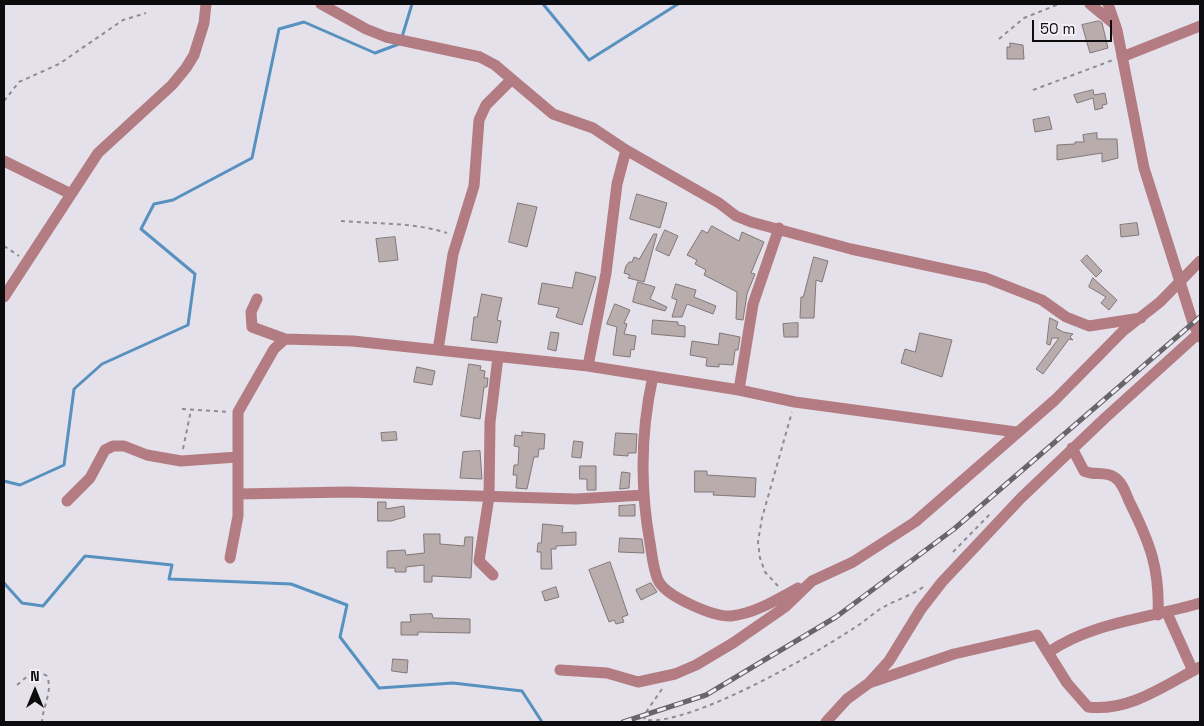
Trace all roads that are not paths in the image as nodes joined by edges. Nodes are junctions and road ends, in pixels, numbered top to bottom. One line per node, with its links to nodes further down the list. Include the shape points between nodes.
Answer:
1 (206, 4): 11 (street, via 194,55 186,68 172,85 98,153)
2 (321, 4): 8 (street, via 386,37 480,57)
3 (1090, 4): 5 (street)
4 (1108, 4): 5 (street)
5 (1116, 25): 7 (street)
6 (1200, 26): 7 (street)
7 (1122, 57): 14 (street, via 1144,168)
8 (512, 80): 9 (street, via 553,114 593,128); 20 (street, via 486,106 479,120 474,186 453,254)
9 (626, 150): 12 (street, via 736,216); 22 (street, via 617,184 606,273)
10 (4, 161): 11 (street)
11 (71, 194): 15 (street)
12 (779, 228): 17 (street, via 882,256 986,278 1042,300 1066,317 1089,326); 24 (street, via 753,304)
13 (1200, 261): 14 (street)
14 (1180, 282): 17 (street); 18 (street)
15 (4, 297)
16 (258, 299): 19 (street, via 251,312 252,327)
17 (1141, 318): 25 (street, via 1123,331 1055,400)
18 (1200, 335): 26 (street)
19 (285, 339): 20 (street, via 353,341); 27 (street, via 274,349 238,412)
20 (438, 350): 21 (street)
21 (498, 357): 22 (street); 30 (street, via 490,422)
22 (588, 366): 23 (street)
23 (653, 376): 24 (street); 29 (street, via 644,428)
24 (739, 390): 25 (street, via 795,402)
25 (1016, 432): 34 (street, via 915,522 853,562)
26 (1072, 448): 36 (street, via 1084,471 1116,477 1122,486 1149,541); 40 (street, via 942,582 889,661)
27 (237, 457): 28 (street); 31 (street, via 181,461 113,446 105,450 90,478)
28 (238, 494): 30 (street, via 348,492); 32 (street, via 238,516)
29 (644, 495): 30 (street, via 576,499); 34 (street, via 658,581 665,590 699,610 726,616 755,609)
30 (489, 497): 33 (street, via 478,561)
31 (67, 501)
32 (230, 558)
33 (493, 575)
34 (812, 581): 39 (street, via 765,621 696,665 675,674 638,682 607,673)
35 (1200, 603): 36 (street)
36 (1162, 614): 37 (street, via 1086,633); 38 (street)
37 (1049, 652): 38 (street, via 1078,698 1088,707 1116,707 1138,700); 40 (street, via 1039,636 1030,636 954,654)
38 (1197, 669)
39 (560, 670)
40 (869, 683): 41 (street, via 847,699)
41 (826, 722)

